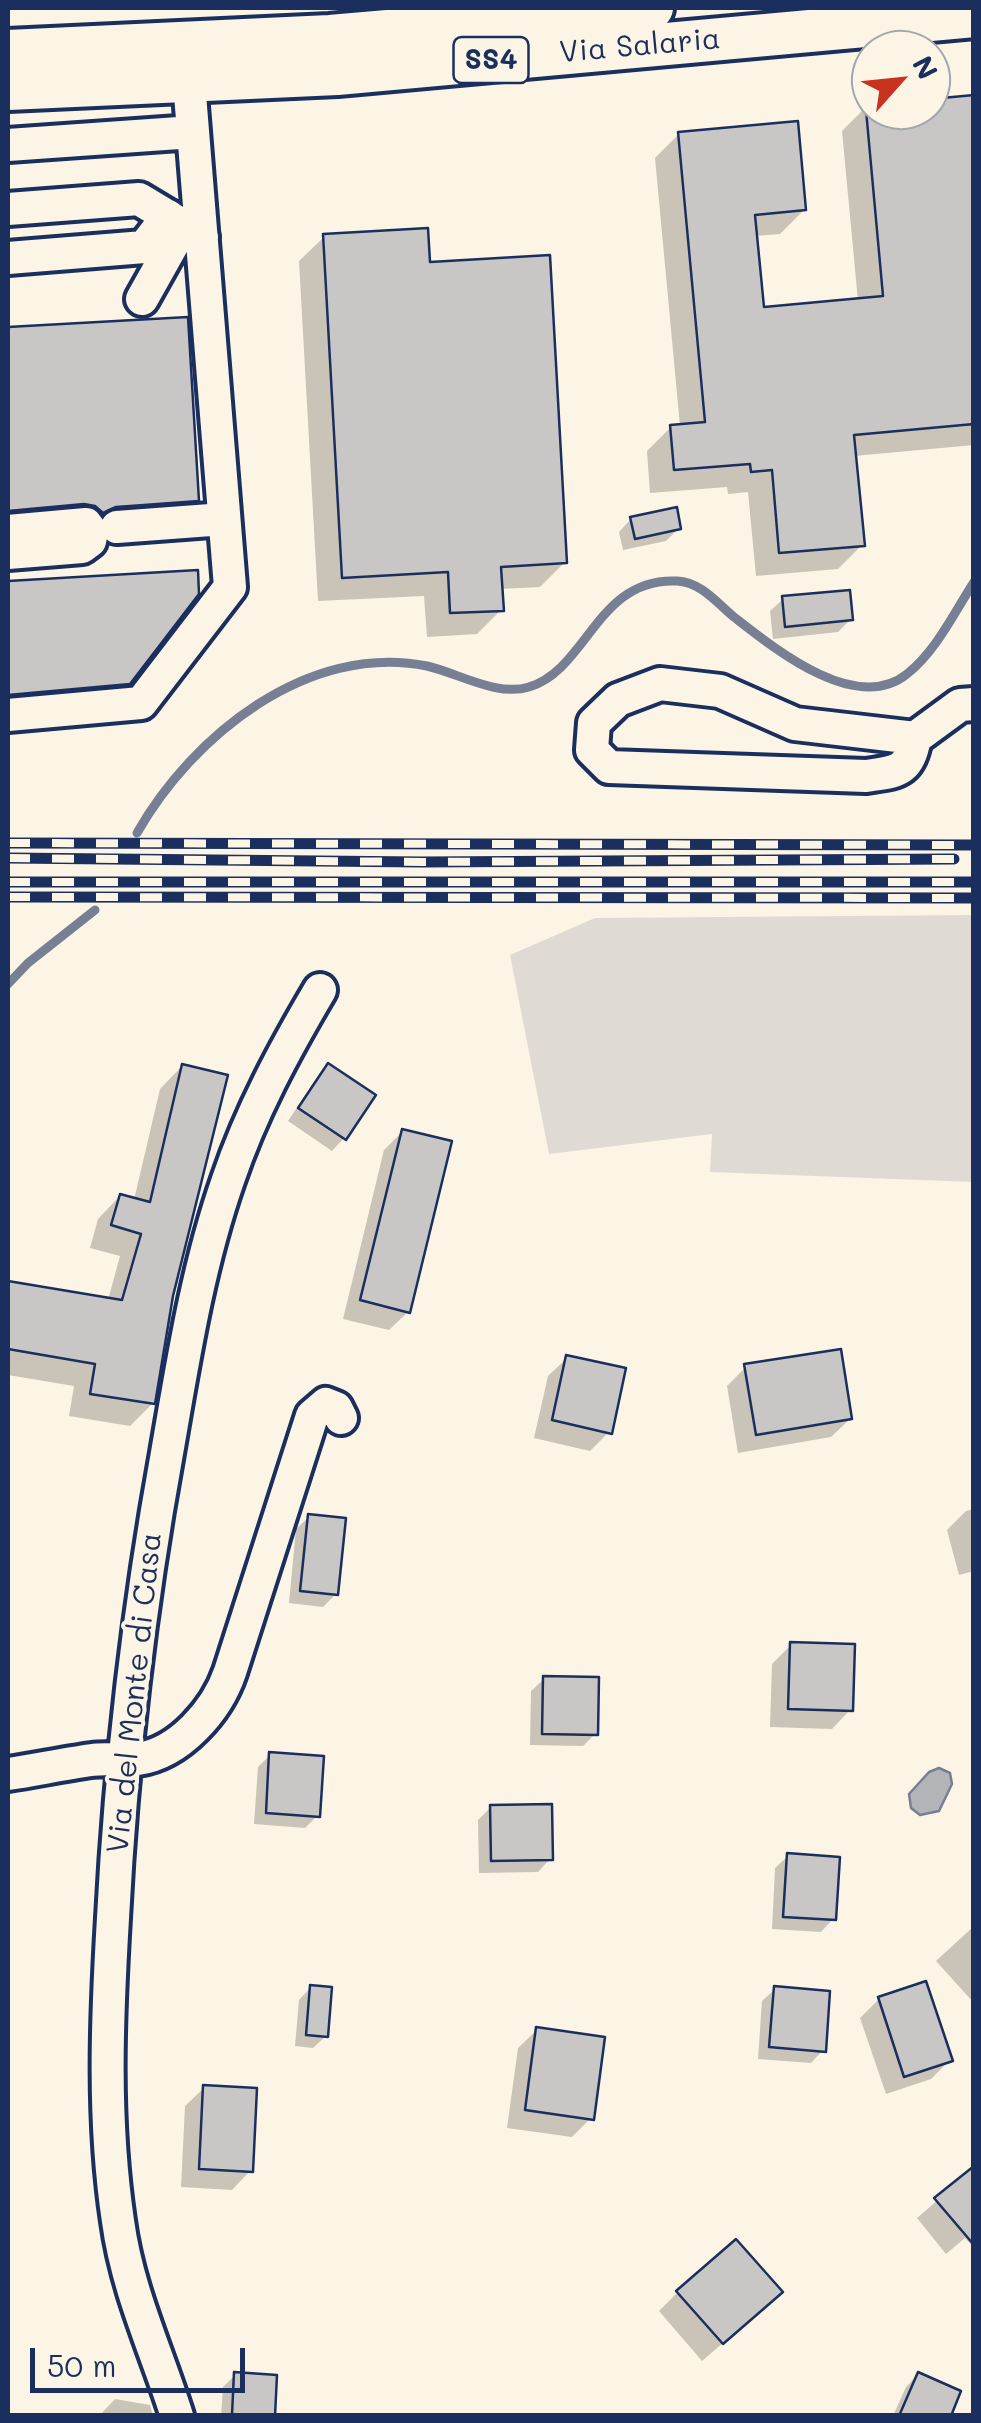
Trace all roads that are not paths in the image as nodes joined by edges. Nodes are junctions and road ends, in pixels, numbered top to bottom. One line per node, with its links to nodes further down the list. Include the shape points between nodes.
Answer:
1 (652, 8): 3 (main road, Via Salaria / SS4, via 294,38)
2 (974, 16): 4 (main road, Via Salaria / SS4)
3 (8, 51)
4 (189, 82): 5 (main road, Via Salaria / SS4); 6 (street)
5 (8, 89)
6 (193, 132): 7 (street); 9 (street)
7 (8, 145)
8 (8, 209): 9 (street, via 139,199)
9 (184, 227): 10 (street, via 144,247); 11 (street); 12 (street)
10 (8, 258)
11 (142, 299)
12 (224, 520): 13 (street); 17 (street, via 230,587 142,703)
13 (117, 527)
14 (8, 531): 15 (street, via 86,524 92,532 82,547)
15 (8, 553)
16 (974, 704): 18 (street, via 960,705)
17 (8, 716)
18 (914, 738): 18 (street, via 911,760 900,770 866,776 608,767 592,750 594,723 618,700 660,684 720,691 796,724)
19 (320, 990): 21 (street, Via del Monte di Casa, via 257,1105 206,1254 149,1551)
20 (341, 1418): 21 (street, via 326,1404 312,1416 220,1696 165,1748)
21 (124, 1759): 22 (street); 23 (street, Via del Monte di Casa, via 109,1993 113,2180 129,2280)
22 (8, 1774)
23 (177, 2416)

